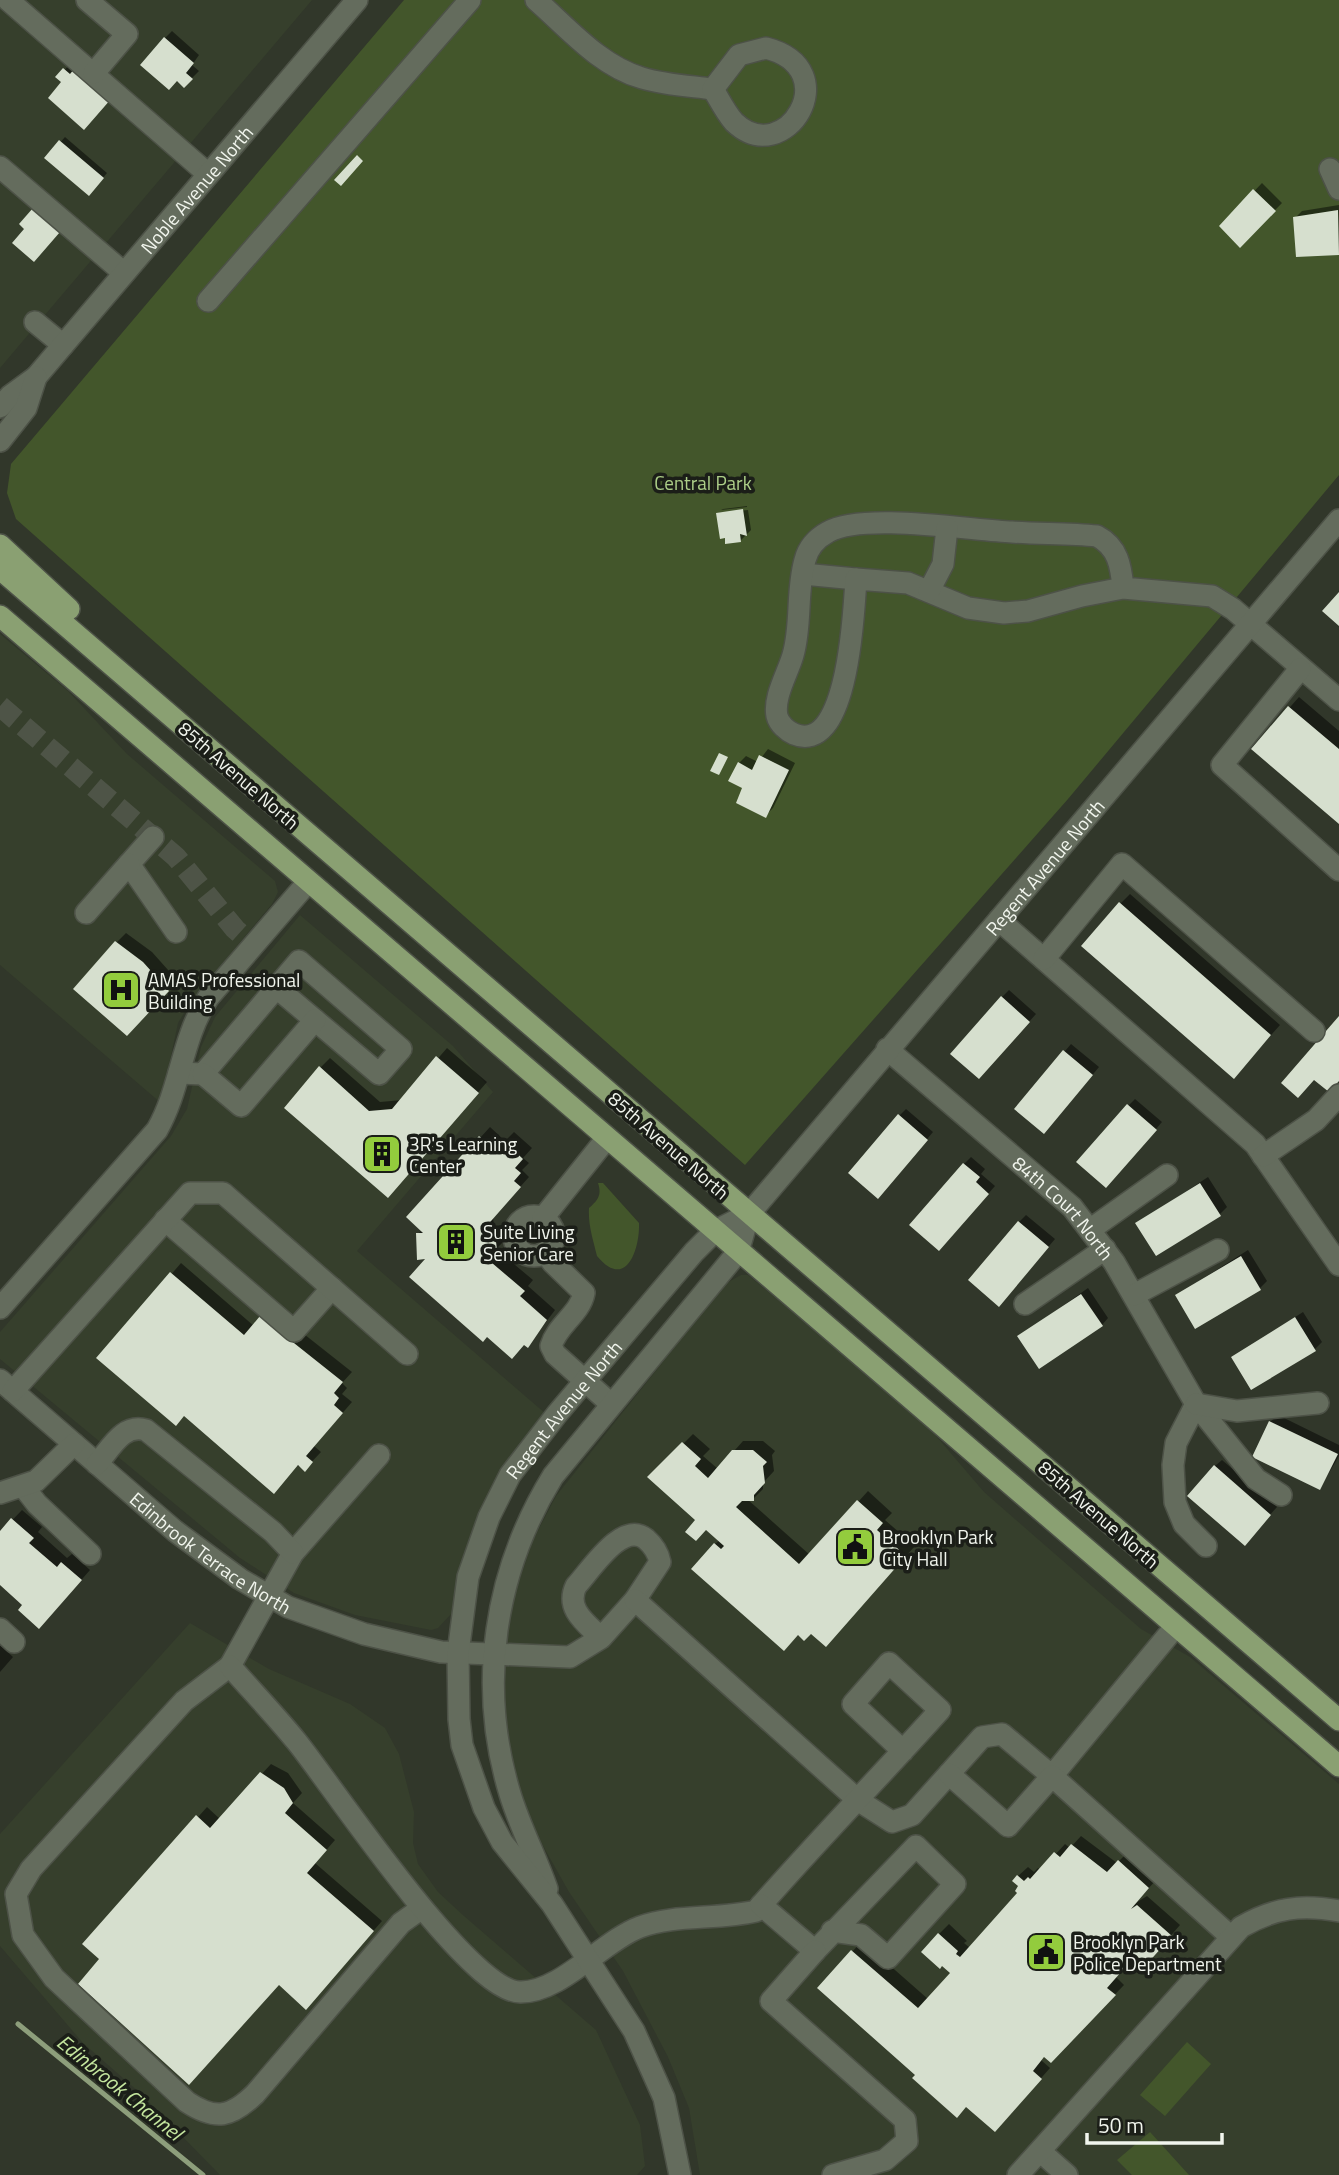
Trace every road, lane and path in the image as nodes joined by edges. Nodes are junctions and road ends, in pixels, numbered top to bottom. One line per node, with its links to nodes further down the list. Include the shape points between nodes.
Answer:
1 (8, 0): 6 (street)
2 (87, 0): 6 (street, via 127,34)
3 (357, 0): 9 (street, Noble Avenue North)
4 (470, 0): 11 (street)
5 (536, 0): 7 (street, via 624,72)
6 (93, 73): 9 (street)
7 (713, 89): 7 (street, via 739,55 766,48 792,59 801,71 806,99 792,124 762,134 734,121)
8 (0, 167): 10 (street)
9 (208, 174): 10 (street, Noble Avenue North)
10 (124, 273): 13 (street, Noble Avenue North)
11 (208, 301)
12 (35, 321): 13 (street)
13 (63, 345): 14 (street, Noble Avenue North)
14 (36, 377): 15 (street, Noble Avenue North); 16 (street, Noble Avenue North, via 26,408)
15 (0, 407)
16 (0, 440)
17 (1339, 520): 26 (street, Regent Avenue North)
18 (947, 528): 21 (street, via 841,525 810,548); 23 (street, via 1097,536 1114,548); 24 (street, via 943,564)
19 (0, 545): 29 (main road, via 24,571 166,692)
20 (0, 569): 29 (main road, 85th Avenue North)
21 (803, 574): 22 (street); 22 (street, via 794,652 776,704 778,719 799,736 815,734 824,725 840,694 853,637)
22 (856, 579): 24 (street, via 894,581)
23 (1123, 588): 24 (street, via 1028,611 1004,612 968,608); 26 (street, via 1212,596)
24 (929, 591)
25 (0, 616): 33 (main road, 85th Avenue North)
26 (1251, 625): 27 (street); 35 (street, Regent Avenue North)
27 (1300, 668): 28 (street); 32 (street, via 1222,765)
28 (1339, 700)
29 (178, 722): 48 (main road, 85th Avenue North)
30 (153, 836): 31 (street)
31 (129, 864): 34 (street); 36 (street)
32 (1339, 870)
33 (308, 882): 42 (street, via 208,998 194,1020); 45 (main road, 85th Avenue North)
34 (86, 913)
35 (999, 920): 37 (street); 41 (street, Regent Avenue North)
36 (176, 932)
37 (1044, 960): 40 (street, via 1122,864); 46 (street, via 1255,1144)
38 (277, 988): 39 (street); 39 (street, via 299,961 401,1049 379,1074); 43 (street)
39 (315, 1020): 43 (street, via 241,1106)
40 (1314, 1031)
41 (887, 1049): 48 (street, Regent Avenue North); 51 (street, 84th Court North, via 1072,1207)
42 (179, 1073): 43 (street); 61 (street, via 169,1109 157,1130)
43 (204, 1074)
44 (1339, 1095): 46 (street, via 1315,1120)
45 (607, 1138): 49 (street); 52 (main road, 85th Avenue North)
46 (1263, 1156): 57 (street)
47 (1167, 1175): 51 (street)
48 (749, 1214): 52 (street, Regent Avenue North); 56 (street, Regent Avenue North); 84 (main road, 85th Avenue North)
49 (543, 1218): 55 (street, via 554,1232); 55 (street, via 522,1220 515,1239 525,1253)
50 (165, 1220): 58 (street, via 190,1193 223,1193); 58 (street, via 294,1331); 64 (street)
51 (1091, 1229): 53 (street, 84th Court North)
52 (715, 1231): 56 (main road, 85th Avenue North); 63 (street, Regent Avenue North)
53 (1105, 1249): 59 (street, 84th Court North); 60 (street)
54 (1218, 1250): 59 (street)
55 (545, 1252): 63 (street, via 584,1293 583,1302 551,1346)
56 (738, 1252): 67 (street, Regent Avenue North); 79 (main road, 85th Avenue North)
57 (1339, 1265)
58 (332, 1288): 62 (street)
59 (1134, 1295): 66 (street, 84th Court North)
60 (1024, 1304)
61 (0, 1308)
62 (408, 1354)
63 (586, 1381): 67 (street); 81 (street, Regent Avenue North, via 526,1453 495,1505 468,1577)
64 (7, 1386): 68 (street, Edinbrook Terrace North)
65 (1318, 1403): 66 (street, via 1237,1412)
66 (1196, 1404): 73 (street, 84th Court North, via 1256,1479); 74 (street, via 1176,1443 1175,1503 1184,1524)
67 (611, 1405): 82 (street, Regent Avenue North, via 553,1476 530,1517 508,1572)
68 (74, 1444): 70 (street, Edinbrook Terrace North); 71 (street, via 46,1473)
69 (379, 1455): 75 (street)
70 (97, 1464): 75 (street, via 126,1430 135,1426 146,1430); 77 (street, Edinbrook Terrace North, via 207,1557)
71 (23, 1486): 72 (street); 76 (street)
72 (0, 1493)
73 (1282, 1495)
74 (1206, 1546)
75 (293, 1553): 77 (street)
76 (90, 1555)
77 (269, 1597): 81 (street, Edinbrook Terrace North, via 363,1634); 83 (street)
78 (635, 1600): 80 (street, Edinbrook Terrace North); 80 (street, Edinbrook Terrace North, via 660,1562 652,1544 632,1533 619,1539 572,1595 579,1616); 89 (street)
79 (1175, 1627): 86 (main road, 85th Avenue North); 88 (street)
80 (601, 1638): 82 (street, Edinbrook Terrace North, via 570,1657)
81 (458, 1653): 82 (street, Edinbrook Terrace North); 90 (street, via 459,1719 471,1775 502,1842)
82 (494, 1653): 90 (street, via 500,1757 519,1822)
83 (230, 1666): 92 (street, via 297,1742); 92 (street, via 184,1701 31,1869 16,1894 23,1935 54,1978 187,2102 216,2115 237,2111 401,1923)
84 (1339, 1720)
85 (904, 1751): 89 (street)
86 (1339, 1766)
87 (949, 1774): 88 (street, via 982,1737 1002,1734); 88 (street, via 1008,1826); 89 (street, via 912,1815 892,1822)
88 (1052, 1776): 95 (street)
89 (859, 1801): 91 (street)
90 (552, 1904): 97 (street)
91 (761, 1905): 96 (street); 97 (street, via 736,1916 638,1927)
92 (422, 1908): 97 (street, via 468,1959 509,1990 538,1990)
93 (1339, 1911): 95 (street, via 1294,1906 1256,1919)
94 (832, 1931): 94 (street, via 861,1935 888,1958 956,1884 916,1846); 96 (street)
95 (1230, 1936): 98 (street)
96 (815, 1951): 100 (street, via 771,2001 905,2120 907,2141 885,2160)
97 (588, 1958): 99 (street, via 651,2063 672,2128)
98 (1041, 2151): 101 (street); 102 (street)
99 (680, 2175)
100 (833, 2175)
101 (1018, 2175)
102 (1067, 2175)

